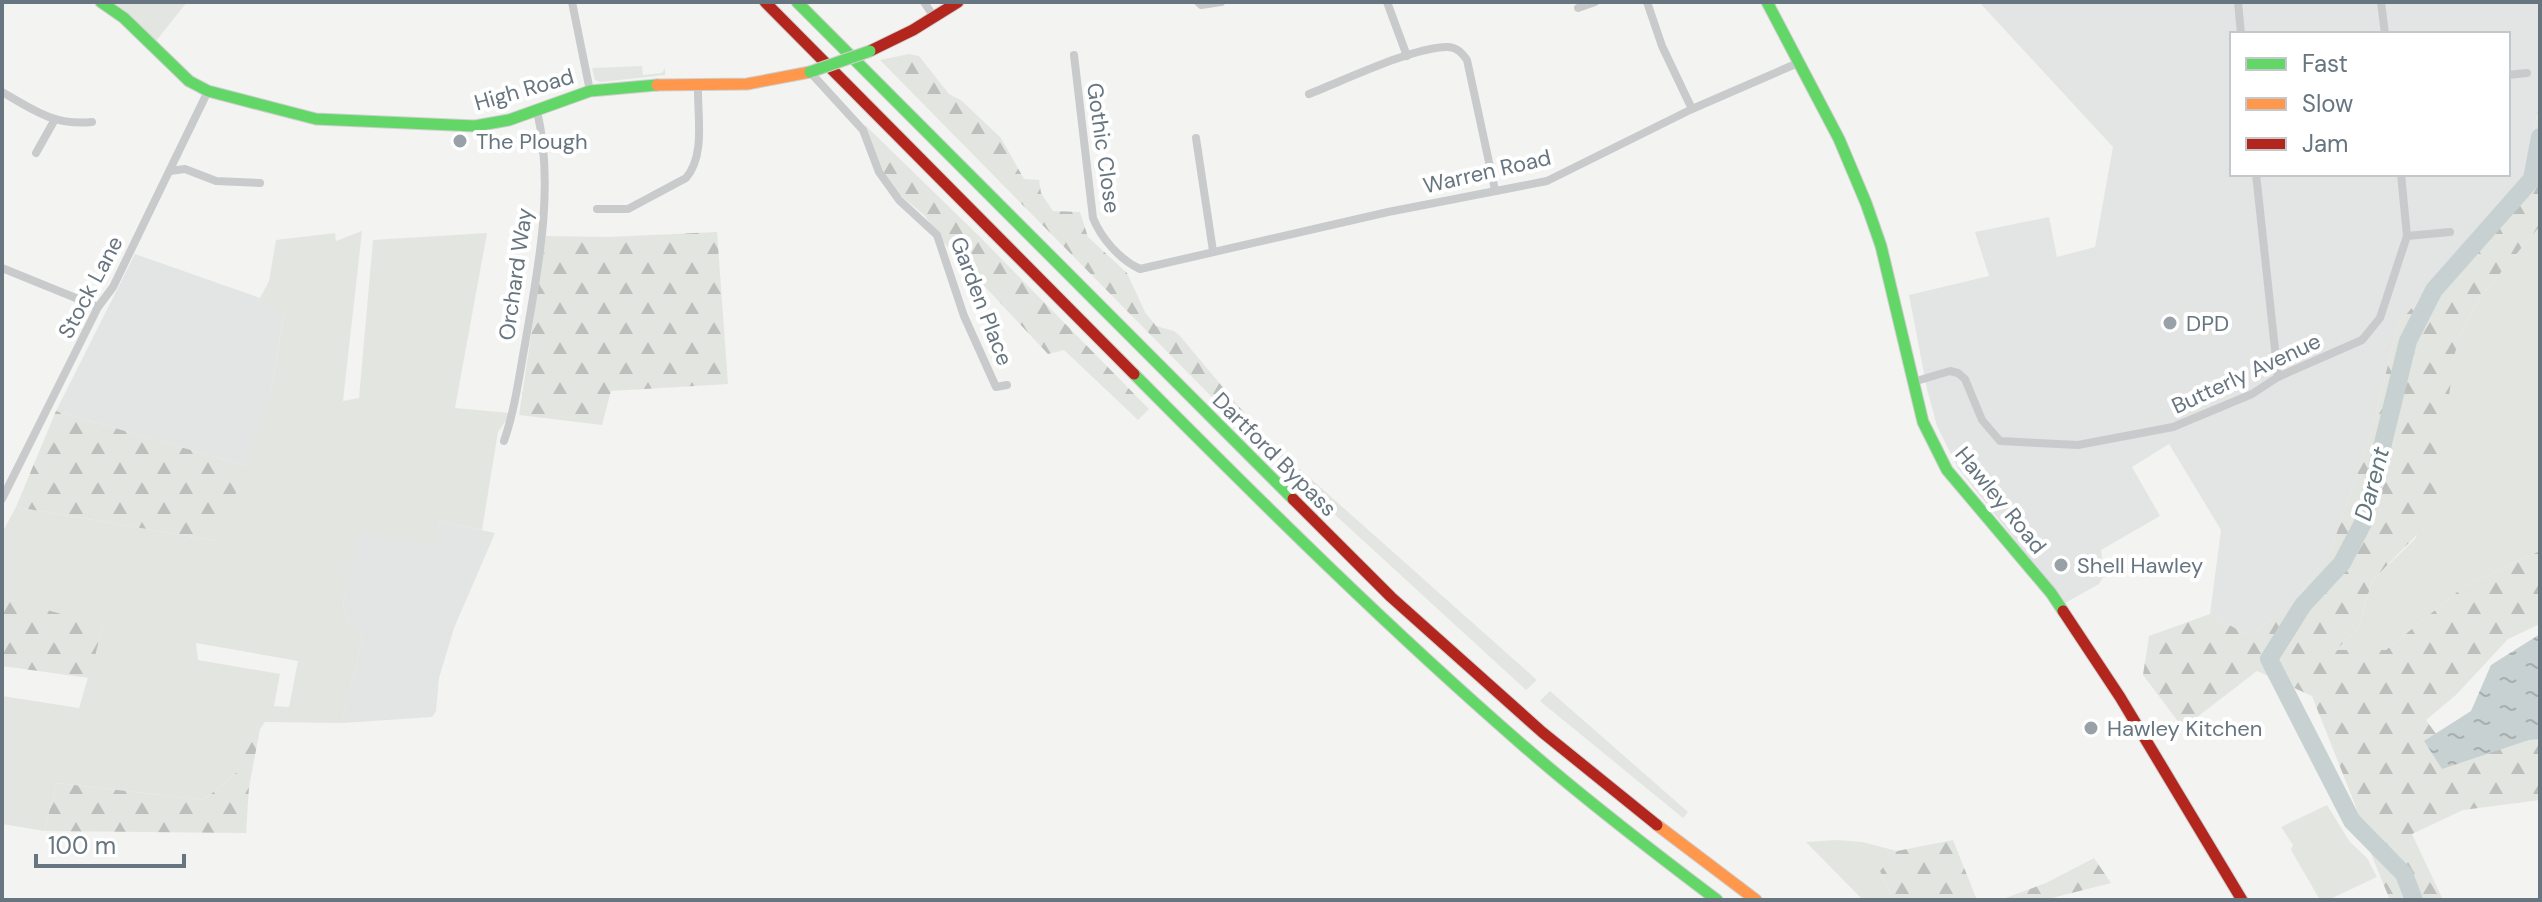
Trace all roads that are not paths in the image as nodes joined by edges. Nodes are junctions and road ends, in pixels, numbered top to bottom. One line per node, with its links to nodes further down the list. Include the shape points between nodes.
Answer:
1 (101, 2): 26 (main road, High Road, via 189,81)
2 (572, 2): 27 (street)
3 (765, 2): 53 (main road, Dartford Bypass, via 1396,632 1528,750)
4 (797, 2): 54 (main road, Dartford Bypass, via 1391,597 1542,732)
5 (924, 2): 16 (street)
6 (958, 2): 16 (main road, High Road)
7 (1198, 2): 8 (street)
8 (1221, 2)
9 (1387, 2): 20 (street)
10 (1595, 2): 15 (street)
11 (1647, 2): 30 (street)
12 (1767, 2): 21 (main road, Hawley Road)
13 (2238, 2): 17 (street)
14 (2381, 2): 18 (street)
15 (1578, 8)
16 (934, 17): 22 (main road, High Road, bridge, via 870,51)
17 (2241, 32)
18 (2385, 32)
19 (1074, 55): 45 (street, Gothic Close, via 1093,218 1125,260)
20 (1407, 56): 29 (street); 40 (street, via 1447,47 1458,49 1467,60)
21 (1798, 63): 30 (street, Warren Road); 49 (main road, Hawley Road, via 1866,203)
22 (810, 72): 25 (main road, High Road, via 747,84); 50 (street, Garden Place, via 863,130 879,172 899,200 937,235 964,316 996,387)
23 (2527, 73): 24 (street)
24 (2510, 75)
25 (698, 85): 27 (main road, High Road); 41 (street, via 697,158 691,172 636,206)
26 (208, 91): 31 (main road, High Road, via 316,119 475,126); 36 (street, Stock Lane)
27 (590, 91): 31 (main road, High Road)
28 (2, 92): 32 (street)
29 (1309, 94)
30 (1692, 109): 40 (street, Warren Road, via 1547,181)
31 (537, 111): 51 (street, Orchard Way, via 544,148 542,233 515,410)
32 (54, 121): 33 (street); 35 (street)
33 (92, 122)
34 (1196, 138): 44 (street)
35 (36, 153)
36 (170, 171): 39 (street); 47 (street, Stock Lane)
37 (2256, 176): 48 (street)
38 (2401, 176): 43 (street, Butterly Avenue)
39 (260, 183)
40 (1495, 190): 44 (street, Warren Road)
41 (597, 209)
42 (2450, 232): 43 (street)
43 (2407, 236): 48 (street, Butterly Avenue, via 2380,318 2362,340)
44 (1213, 251): 45 (street, Warren Road)
45 (1146, 267)
46 (2, 268): 47 (street)
47 (98, 307): 52 (street, Stock Lane)
48 (2278, 377): 49 (street, Butterly Avenue, via 2252,394 2173,427 2078,445 2000,441 1982,420 1958,373)
49 (1913, 382): 55 (main road, Hawley Road, via 1923,422 1947,470 2051,593)
50 (1007, 385)
51 (504, 441)
52 (2, 499)
53 (1717, 900)
54 (1756, 900)
55 (2242, 900)

